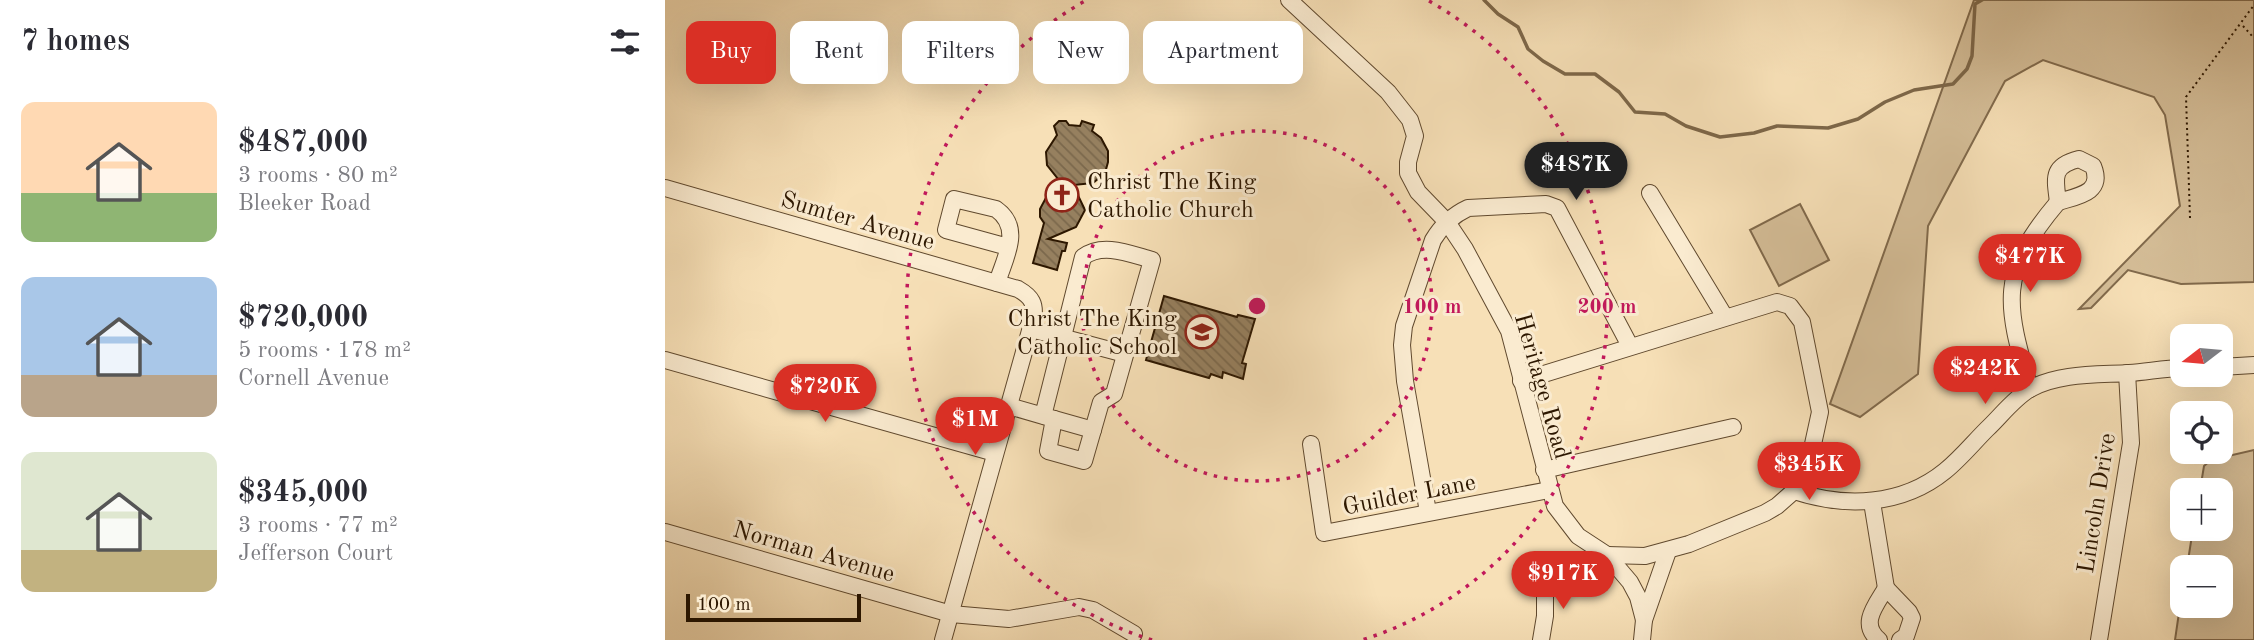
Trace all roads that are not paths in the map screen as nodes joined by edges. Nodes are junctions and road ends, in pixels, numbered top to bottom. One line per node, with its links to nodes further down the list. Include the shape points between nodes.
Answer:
1 (1289, 0): 5 (street, Heritage Road, via 1400,106 1414,128 1408,162 1412,183)
2 (665, 188): 7 (street, Sumter Avenue)
3 (1650, 193): 8 (street)
4 (2058, 202): 19 (street, via 2028,240 2011,292 2012,322)
5 (1447, 222): 11 (street, via 1468,208 1546,204 1557,208); 18 (street, Heritage Road, via 1509,331); 30 (street, via 1433,240 1402,345)
6 (1009, 247): 7 (street)
7 (997, 283): 9 (street, Sumter Avenue, via 1029,295 1035,311)
8 (1724, 317): 11 (street); 28 (street, via 1777,302 1790,306 1802,322 1820,412 1811,458)
9 (1031, 329): 10 (street); 20 (street)
10 (1063, 338): 12 (street); 12 (street, via 1083,257 1092,250 1110,249 1152,260); 21 (street)
11 (1630, 346): 18 (street)
12 (1125, 354): 23 (street, via 1114,394 1101,402)
13 (665, 360): 25 (street)
14 (2254, 365): 15 (street)
15 (2233, 366)
16 (2170, 369): 17 (street)
17 (2127, 373): 19 (street, via 2088,374); 44 (street, Lincoln Drive, via 2131,443)
18 (1521, 381): 26 (street, Heritage Road)
19 (2029, 389): 29 (street, via 1945,472 1906,494)
20 (1009, 406): 21 (street); 25 (street)
21 (1048, 417): 23 (street); 23 (street, via 1048,451 1084,461)
22 (1733, 426): 26 (street)
23 (1093, 430)
24 (1311, 444): 30 (street, Guilder Lane, via 1324,533)
25 (995, 453): 36 (street)
26 (1544, 470): 27 (street, Heritage Road)
27 (1549, 491): 30 (street, Guilder Lane); 33 (street, Heritage Road, via 1561,517 1578,536)
28 (1794, 491): 29 (street, via 1829,500); 32 (street, via 1765,513)
29 (1872, 502): 35 (street)
30 (1428, 512)
31 (665, 533): 36 (street, Norman Avenue)
32 (1668, 551): 33 (street); 37 (street, Heritage Road)
33 (1607, 555): 37 (street, Heritage Road, via 1630,582)
34 (1545, 579): 40 (street)
35 (1886, 587): 42 (street, via 1868,621); 43 (street, via 1912,618)
36 (951, 614): 38 (street, Norman Avenue, via 1009,619 1079,607); 39 (street)
37 (1644, 620): 41 (street, Heritage Road)
38 (1134, 634)
39 (943, 640)
40 (1541, 640)
41 (1642, 640)
42 (1879, 640)
43 (1900, 640)
44 (2099, 640)

